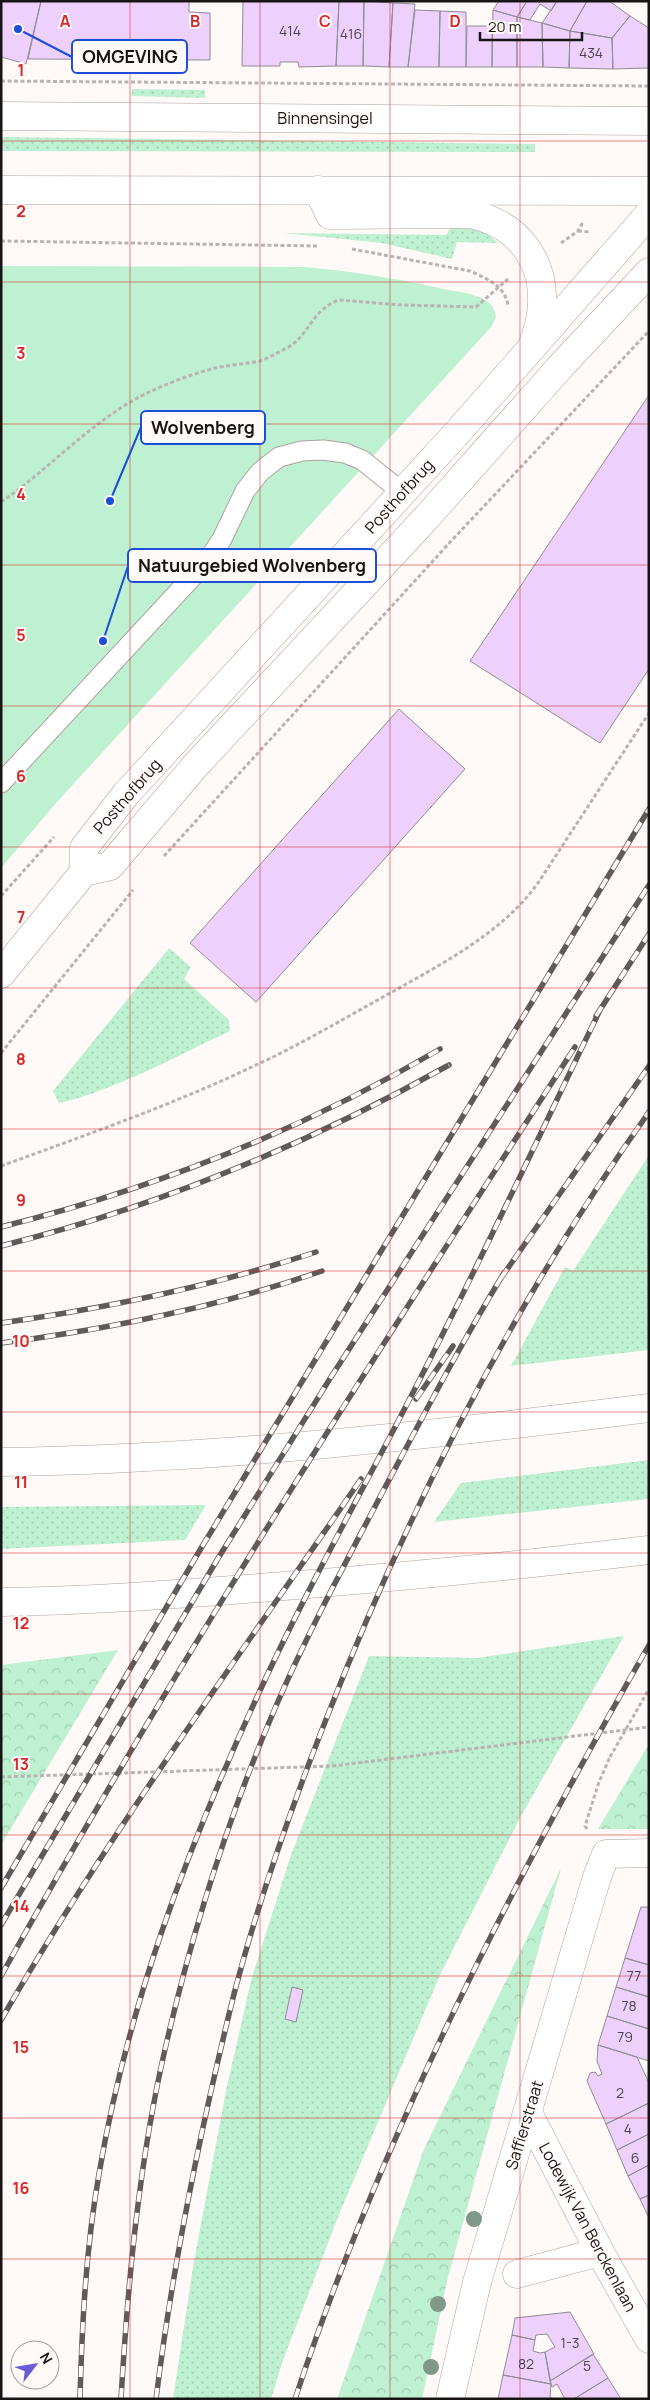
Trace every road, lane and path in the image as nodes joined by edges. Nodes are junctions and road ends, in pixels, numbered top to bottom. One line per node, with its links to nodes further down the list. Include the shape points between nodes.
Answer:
1 (1, 81): 2 (path)
2 (649, 86)
3 (1, 116): 4 (main road, Binnensingel)
4 (649, 121)
5 (1, 190): 6 (main road)
6 (318, 190): 7 (main road); 14 (main road, via 330,215 470,214 502,224 524,244 540,281 541,315)
7 (649, 190)
8 (649, 214): 14 (main road, Posthofbrug)
9 (1, 241): 10 (path)
10 (325, 246)
11 (344, 247): 16 (path, via 470,272 498,286 476,306 339,300 322,308 290,346 261,360 214,368 145,394 91,430)
12 (649, 272): 20 (main road, Posthofbrug, via 202,759 110,866)
13 (649, 330): 19 (path)
14 (533, 344): 15 (main road, Posthofbrug)
15 (402, 492): 18 (lane, via 362,460 345,454 323,450 280,457 260,472 245,491 208,560); 20 (main road, Posthofbrug, via 126,794 84,848)
16 (1, 502)
17 (649, 713): 24 (path, via 538,883 524,902 491,930 407,983 255,1066 172,1102)
18 (1, 783)
19 (160, 860)
20 (84, 872): 22 (main road)
21 (135, 889): 23 (path)
22 (1, 974)
23 (1, 1053)
24 (1, 1166)
25 (649, 1408): 26 (main road, via 337,1443)
26 (1, 1462)
27 (649, 1550): 28 (main road, via 322,1583 123,1598)
28 (1, 1602)
29 (649, 1689): 33 (path, bridge, via 610,1757 585,1826)
30 (649, 1727): 31 (path, via 332,1766)
31 (1, 1777)
32 (649, 1853): 33 (main road)
33 (606, 1854): 34 (main road, Saffierstraat)
34 (528, 2113): 35 (main road, Lodewijk Van Berckenlaan); 38 (main road, Saffierstraat, via 476,2282)
35 (600, 2252): 36 (main road); 37 (main road, Lodewijk Van Berckenlaan)
36 (517, 2274)
37 (649, 2339)
38 (450, 2399)

